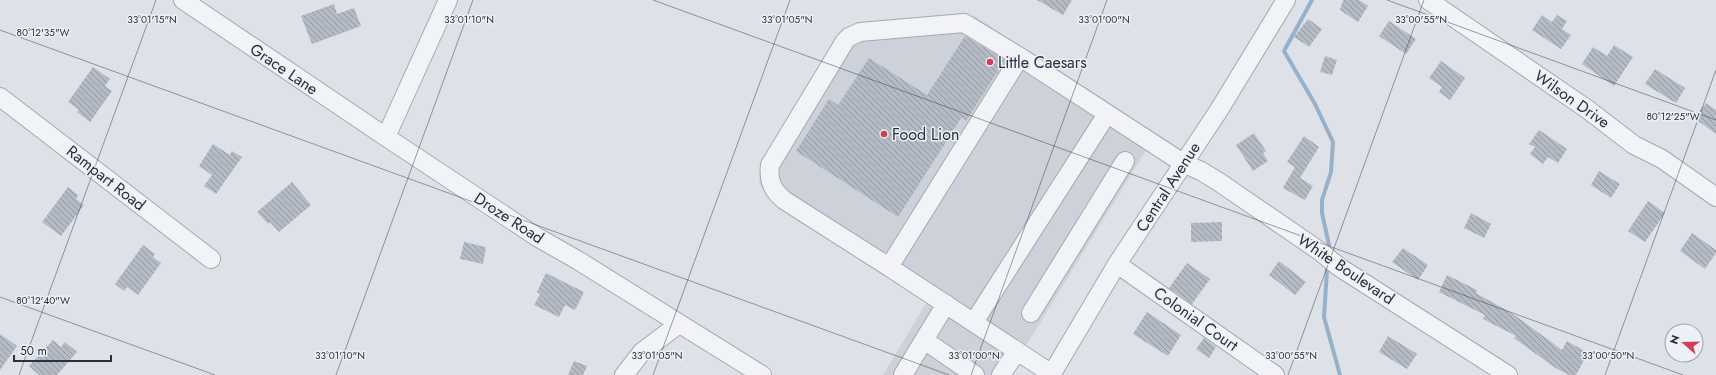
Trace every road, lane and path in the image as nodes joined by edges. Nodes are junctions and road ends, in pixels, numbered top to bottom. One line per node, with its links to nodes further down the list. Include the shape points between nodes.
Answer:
1 (183, 0): 8 (street, Grace Lane)
2 (448, 0): 8 (street)
3 (1286, 0): 10 (street, Central Avenue, via 1219,110)
4 (1428, 0): 11 (street, Wilson Drive, via 1587,109 1634,145 1662,159)
5 (1020, 57): 7 (street, White Boulevard); 14 (street); 14 (street, White Boulevard, via 964,23 860,32 845,41 770,165 770,179 776,193 784,200)
6 (0, 97): 12 (street, Rampart Road)
7 (1107, 114): 10 (street, White Boulevard); 17 (street)
8 (386, 137): 18 (street, Droze Road, via 537,237)
9 (1125, 161): 16 (street)
10 (1183, 163): 13 (street, Central Avenue); 28 (street, White Boulevard, via 1219,182 1339,266)
11 (1716, 197)
12 (211, 259)
13 (1117, 264): 21 (street, Central Avenue); 27 (street, Colonial Court)
14 (889, 267): 15 (street, White Boulevard)
15 (946, 304): 17 (street, White Boulevard); 19 (street)
16 (1031, 313)
17 (974, 322): 20 (street, White Boulevard)
18 (679, 324): 22 (street, via 642,352); 23 (street, Droze Road)
19 (924, 340): 24 (street); 25 (street)
20 (1018, 351): 21 (street, White Boulevard); 26 (street)
21 (1051, 374)
22 (624, 375)
23 (762, 375)
24 (903, 375)
25 (975, 375)
26 (1001, 375)
27 (1275, 375)
28 (1508, 375)

